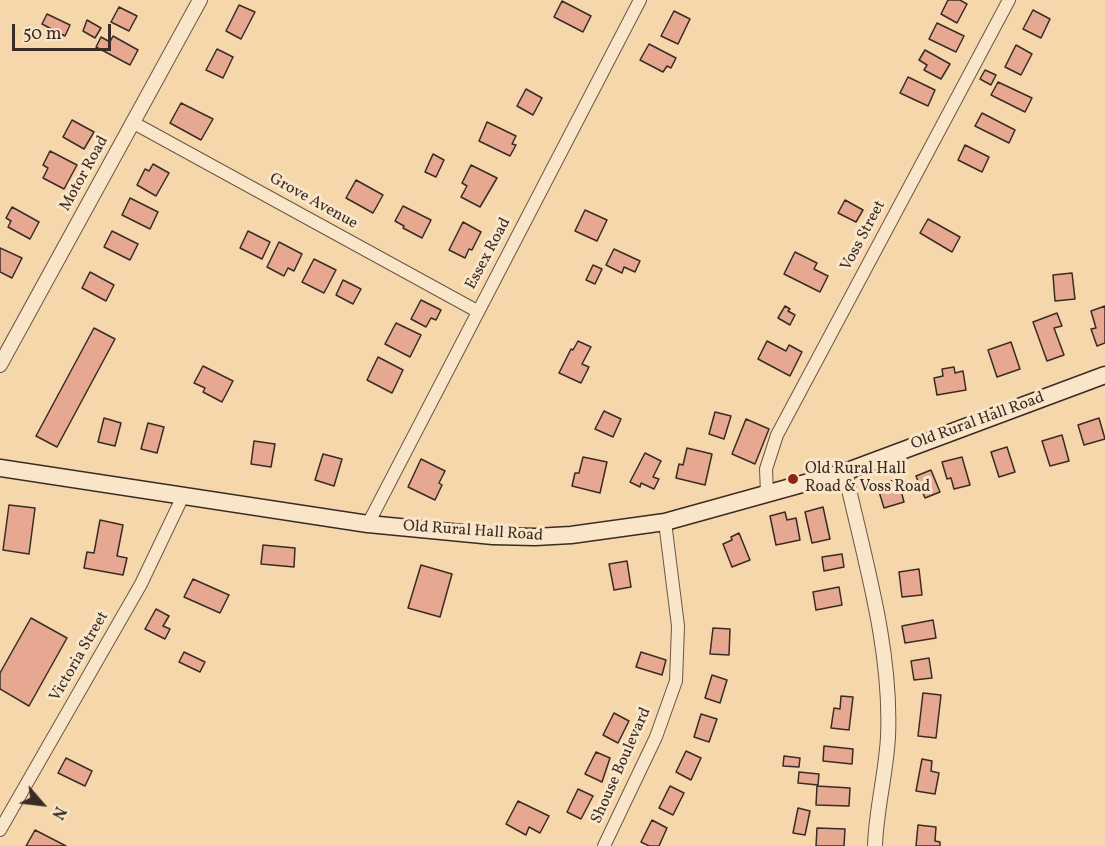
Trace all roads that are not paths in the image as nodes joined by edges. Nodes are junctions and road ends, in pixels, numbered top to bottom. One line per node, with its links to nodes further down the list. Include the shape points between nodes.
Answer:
1 (200, 0): 4 (street, Motor Road)
2 (640, 0): 5 (street, Essex Road)
3 (1009, 0): 10 (street, Voss Street, via 777,435 766,469)
4 (132, 122): 5 (street, Grove Avenue); 6 (street, Motor Road)
5 (477, 311): 13 (street, Essex Road)
6 (0, 365)
7 (1105, 375): 9 (main road, Old Rural Hall Road)
8 (0, 468): 11 (main road, Old Rural Hall Road)
9 (845, 472): 10 (main road, Old Rural Hall Road); 16 (street, via 876,612 888,701 887,749)
10 (767, 493): 12 (main road, Old Rural Hall Road)
11 (183, 496): 13 (main road, Old Rural Hall Road); 14 (street, Victoria Street, via 141,584)
12 (665, 522): 13 (main road, Old Rural Hall Road, via 535,537); 15 (street, Shouse Boulevard, via 678,626 676,681 656,737)
13 (368, 524)
14 (0, 830)
15 (603, 846)
16 (874, 846)

